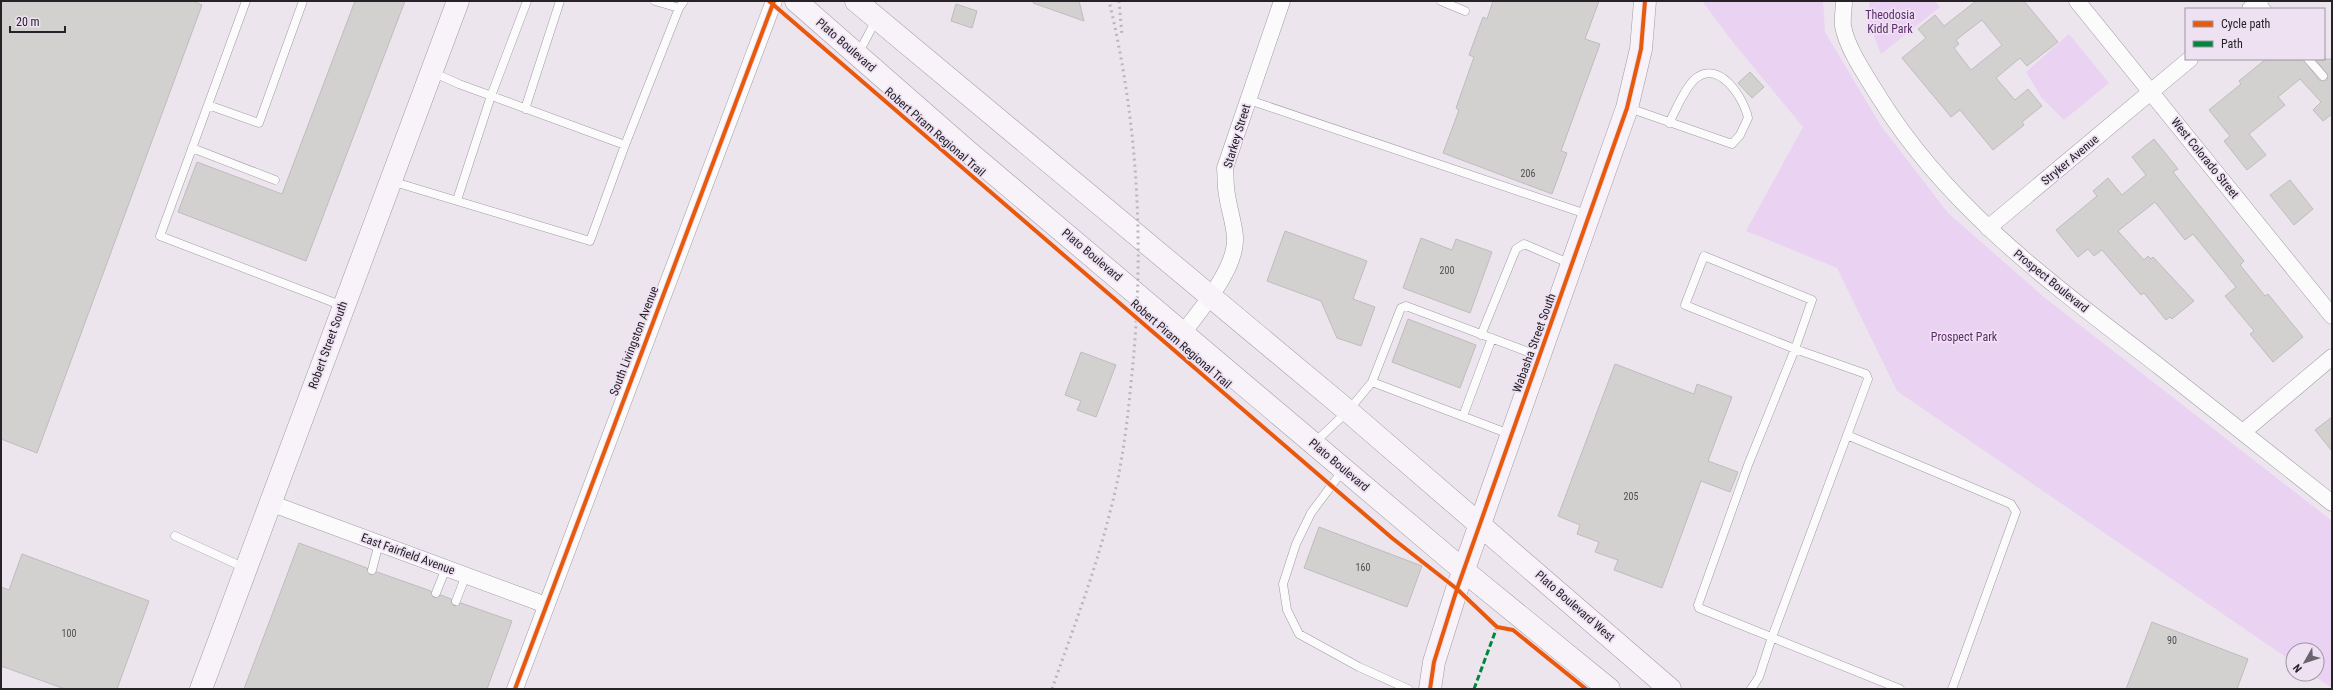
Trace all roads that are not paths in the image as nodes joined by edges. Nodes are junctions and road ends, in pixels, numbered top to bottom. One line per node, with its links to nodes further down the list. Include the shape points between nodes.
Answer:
1 (246, 1): 29 (lane)
2 (303, 1): 29 (lane, via 259,123)
3 (458, 1): 24 (main road, Robert Street South)
4 (527, 1): 27 (lane)
5 (560, 1): 31 (lane)
6 (655, 1): 17 (lane)
7 (684, 1): 17 (lane)
8 (774, 1): 70 (street, South Livingston Avenue)
9 (796, 1): 21 (main road, Plato Boulevard)
10 (856, 1): 20 (main road)
11 (1282, 1): 28 (street, Starkey Street)
12 (1441, 1): 19 (lane)
13 (1645, 1): 30 (main road, Wabasha Street South, via 1641,49)
14 (1844, 1): 39 (street, Prospect Boulevard, via 1844,26 1855,56 1888,112 1920,156)
15 (2076, 1): 26 (street, West Colorado Street)
16 (2260, 1): 18 (street)
17 (679, 8): 33 (lane)
18 (2251, 8)
19 (1465, 11)
20 (877, 18): 21 (lane); 41 (main road)
21 (858, 54): 44 (main road, Plato Boulevard, via 965,149)
22 (2189, 60): 26 (street, Stryker Avenue)
23 (2309, 60): 25 (lane)
24 (431, 71): 27 (lane); 36 (main road, Robert Street South)
25 (2323, 76)
26 (2151, 91): 39 (street, Stryker Avenue); 43 (street, West Colorado Street)
27 (491, 96): 31 (lane); 37 (lane)
28 (1249, 100): 38 (lane); 41 (street, Starkey Street, via 1226,168 1226,194 1235,238 1234,250)
29 (208, 105): 34 (lane)
30 (1627, 108): 32 (lane); 38 (main road, Wabasha Street South)
31 (525, 109): 33 (lane)
32 (1669, 123): 32 (lane, via 1694,80 1706,74 1717,74 1726,80 1742,100 1748,118 1740,135 1732,144)
33 (625, 145): 37 (lane, via 590,242)
34 (192, 148): 35 (lane); 42 (lane, via 160,236)
35 (275, 180)
36 (390, 180): 37 (lane); 42 (main road, Robert Street South)
37 (457, 200)
38 (1590, 216): 40 (main road, Wabasha Street South)
39 (1988, 228): 53 (street, Prospect Boulevard, via 2020,258)
40 (1573, 265): 45 (lane, via 1524,244 1516,249); 48 (main road, Wabasha Street South)
41 (1210, 297): 44 (street, Starkey Street); 51 (main road)
42 (343, 306): 58 (main road, Robert Street South)
43 (2332, 316)
44 (1183, 333): 56 (main road, Plato Boulevard)
45 (1481, 335): 46 (lane); 50 (lane, via 1406,306 1401,308)
46 (1492, 338): 48 (lane); 52 (lane)
47 (1794, 349): 47 (lane, via 1685,305 1704,256 1812,300); 55 (lane, via 1866,374 1868,379); 71 (lane, via 1748,465 1698,605 1699,608)
48 (1540, 356): 54 (main road, Wabasha Street South)
49 (2332, 357): 53 (street)
50 (1372, 382): 51 (lane); 52 (lane)
51 (1348, 412): 56 (lane); 60 (main road)
52 (1462, 416): 54 (lane)
53 (2243, 432): 59 (street, Prospect Boulevard)
54 (1512, 435): 60 (main road, Wabasha Street South)
55 (1847, 436): 71 (lane); 82 (lane, via 2012,504 2016,512)
56 (1314, 444): 57 (main road, Plato Boulevard)
57 (1343, 469): 66 (main road, Plato Boulevard); 75 (lane, via 1311,512 1296,544 1283,584 1287,610 1299,634 1359,667)
58 (270, 503): 62 (street, East Fairfield Avenue); 63 (main road, Robert Street South)
59 (2332, 503)
60 (1479, 524): 66 (main road, Wabasha Street South); 79 (main road, Plato Boulevard West)
61 (175, 536): 63 (lane)
62 (379, 543): 64 (street, East Fairfield Avenue); 65 (lane)
63 (245, 568): 73 (main road, Robert Street South)
64 (446, 568): 67 (street, East Fairfield Avenue); 68 (lane)
65 (372, 570)
66 (1463, 570): 72 (main road, Wabasha Street South); 78 (main road)
67 (466, 575): 69 (lane); 70 (street, East Fairfield Avenue)
68 (436, 593)
69 (456, 601)
70 (546, 605): 74 (street, South Livingston Avenue)
71 (1772, 637): 80 (lane, via 1759,677); 81 (lane)
72 (1434, 662): 76 (main road, Wabasha Street South); 77 (main road, Wabasha Street South)
73 (201, 689)
74 (515, 689)
75 (1408, 689)
76 (1417, 689)
77 (1430, 689)
78 (1609, 689)
79 (1670, 689)
80 (1750, 689)
81 (1900, 689)
82 (1952, 689)

